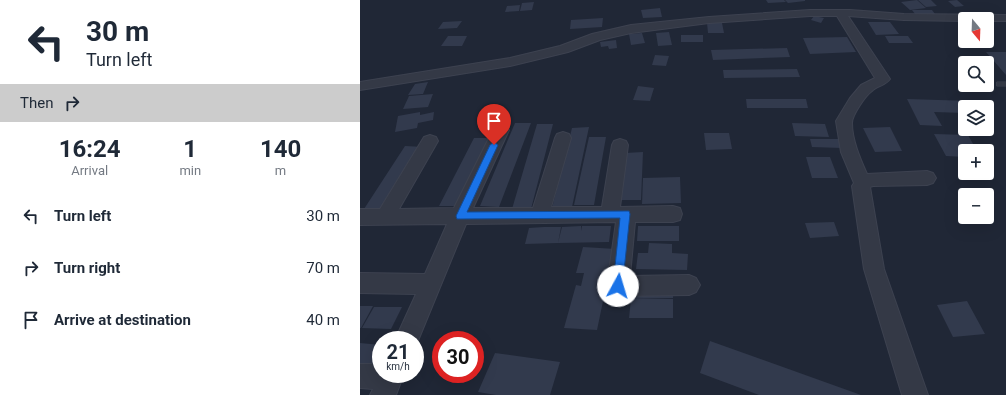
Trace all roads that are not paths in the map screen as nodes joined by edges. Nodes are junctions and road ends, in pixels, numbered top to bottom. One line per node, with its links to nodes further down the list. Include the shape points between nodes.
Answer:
1 (835, 10): 2 (street, via 904,17); 3 (street, via 631,29 510,62); 9 (street, via 883,79 866,88 844,121 849,152)
2 (1006, 18)
3 (360, 86)
4 (501, 130): 13 (street)
5 (563, 138): 12 (street)
6 (430, 141): 15 (street)
7 (620, 145): 10 (street)
8 (927, 178): 9 (street, via 873,179)
9 (862, 184): 22 (street, via 874,269)
10 (618, 214): 11 (street); 12 (street); 18 (street, via 618,286)
11 (673, 214)
12 (540, 215): 13 (street)
13 (460, 216): 15 (street); 17 (street)
14 (360, 217): 15 (street)
15 (385, 217)
16 (360, 284): 17 (street)
17 (431, 284): 19 (street)
18 (689, 285)
19 (411, 331)
20 (360, 376): 21 (street)
21 (372, 378)
22 (915, 395)

